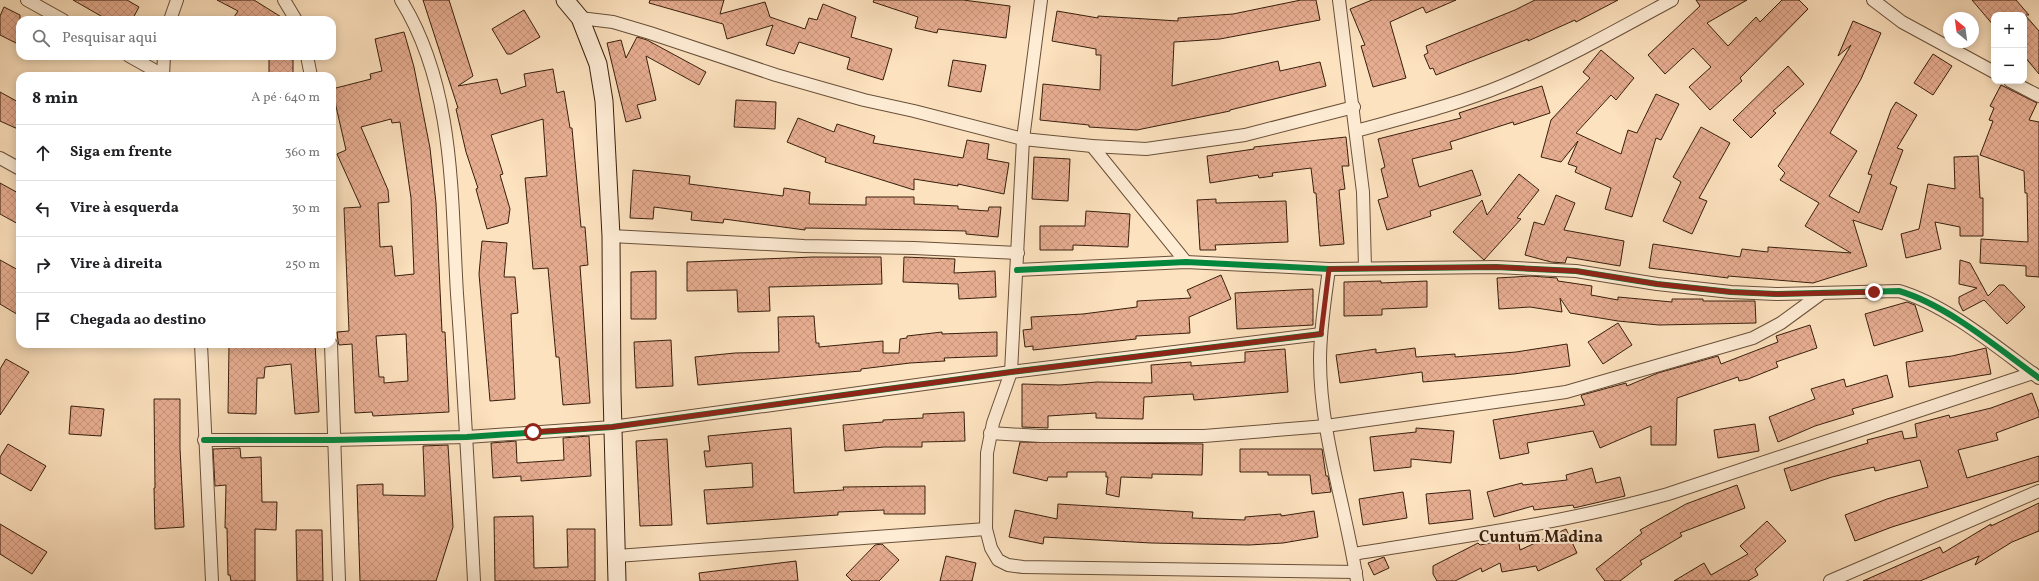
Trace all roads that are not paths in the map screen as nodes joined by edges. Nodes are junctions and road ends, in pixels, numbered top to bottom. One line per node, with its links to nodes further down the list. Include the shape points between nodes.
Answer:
1 (27, 0): 10 (street)
2 (177, 0): 11 (street)
3 (401, 0): 44 (street, via 424,44 437,82 448,146)
4 (565, 0): 13 (street)
5 (1041, 0): 25 (street)
6 (1339, 0): 23 (street)
7 (1672, 0): 24 (street, via 1554,63 1504,85 1460,101)
8 (1873, 0): 17 (street, via 1902,22)
9 (288, 2): 12 (street)
10 (56, 16)
11 (171, 16)
12 (294, 16)
13 (580, 18): 25 (street, via 613,22 864,100); 29 (street, via 598,64 604,101)
14 (136, 60): 18 (street)
15 (164, 60): 19 (street)
16 (308, 60): 20 (street)
17 (1991, 70)
18 (158, 72)
19 (163, 72)
20 (310, 72)
21 (2016, 84): 22 (street)
22 (2039, 96)
23 (1354, 107): 24 (street); 26 (street, via 1208,142 1146,148)
24 (1356, 131): 32 (street, via 1363,192)
25 (1023, 139): 26 (street); 30 (street)
26 (1092, 146): 31 (street)
27 (0, 158): 28 (street)
28 (16, 167)
29 (611, 236): 30 (street); 42 (street)
30 (1018, 253): 34 (street)
31 (1186, 262): 33 (street); 34 (street)
32 (1365, 268): 33 (street); 35 (street, via 1496,267 1576,271 1657,284 1731,292)
33 (1329, 269): 36 (street)
34 (1017, 270): 39 (street)
35 (1822, 293): 40 (street, via 1899,291 1919,297 1937,306); 41 (street, via 1781,323 1753,338 1584,388)
36 (1321, 334): 39 (street); 41 (street, via 1320,360)
37 (201, 348): 45 (street)
38 (331, 348): 46 (street)
39 (1011, 372): 42 (street); 43 (street)
40 (2036, 376): 49 (street, via 1613,510)
41 (1326, 426): 43 (street, via 1204,436 1041,436); 49 (street)
42 (612, 427): 44 (street); 50 (street)
43 (990, 433): 48 (street, via 987,453)
44 (467, 437): 46 (street); 54 (street)
45 (204, 440): 46 (street); 52 (street)
46 (333, 440): 53 (street)
47 (2039, 491): 56 (street)
48 (986, 529): 50 (street); 51 (street, via 991,548 998,560 1022,567)
49 (1353, 554): 51 (street)
50 (617, 556): 55 (street)
51 (1357, 577)
52 (212, 581)
53 (339, 581)
54 (474, 581)
55 (617, 581)
56 (1830, 581)

